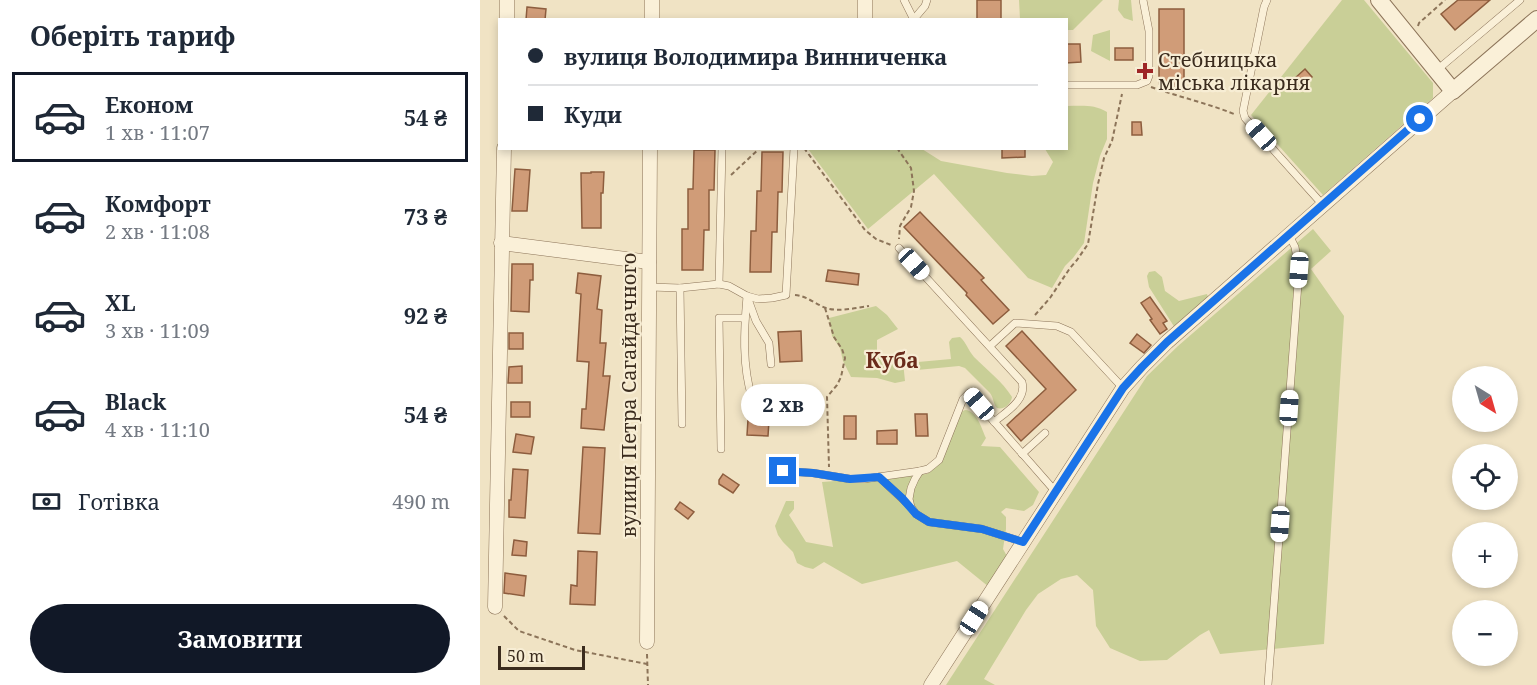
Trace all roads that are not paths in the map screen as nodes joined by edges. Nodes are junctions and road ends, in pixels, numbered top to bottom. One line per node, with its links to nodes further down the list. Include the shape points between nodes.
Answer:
1 (507, 0): 10 (street)
2 (652, 0): 11 (street)
3 (865, 0): 12 (street)
4 (904, 0): 13 (lane)
5 (927, 0): 14 (lane)
6 (1143, 0): 17 (lane, via 1149,31 1147,81)
7 (1267, 0): 23 (lane, via 1242,111)
8 (1520, 0): 16 (lane)
9 (1382, 1): 16 (street)
10 (507, 18)
11 (652, 18)
12 (865, 18)
13 (913, 18)
14 (915, 18)
15 (1537, 20): 18 (street)
16 (1436, 70): 18 (street)
17 (1068, 85)
18 (1453, 91): 23 (street)
19 (504, 150): 25 (street)
20 (650, 150): 27 (street, вулиця Петра Сагайдачного)
21 (722, 150): 28 (lane)
22 (794, 150): 31 (lane, via 786,295 758,299)
23 (1323, 205): 24 (street)
24 (1289, 235): 35 (street, via 1167,342); 51 (lane, via 1299,270)
25 (501, 243): 27 (street); 48 (street)
26 (899, 248): 33 (lane)
27 (649, 262): 29 (street, вулиця Петра Сагайдачного)
28 (718, 284): 30 (lane); 31 (lane)
29 (650, 287): 30 (lane); 49 (street, вулиця Петра Сагайдачного)
30 (680, 288): 38 (lane)
31 (747, 296): 32 (lane); 34 (lane, via 769,343)
32 (745, 318): 36 (lane, via 746,376); 40 (lane, via 719,318)
33 (990, 346): 35 (lane, via 1015,323 1057,326 1071,332); 37 (lane, via 1024,388 1018,401)
34 (771, 364)
35 (1123, 388): 45 (street)
36 (752, 398)
37 (994, 422): 41 (lane); 43 (lane, via 969,393 960,404 939,460)
38 (682, 424)
39 (1045, 433): 41 (lane)
40 (721, 449)
41 (1022, 454): 45 (lane)
42 (783, 471): 44 (lane, via 850,479)
43 (920, 471): 44 (lane); 46 (lane, via 911,488)
44 (879, 477): 46 (lane)
45 (1055, 491): 47 (street)
46 (911, 507): 47 (lane, via 929,522 982,529)
47 (1023, 542): 50 (street)
48 (495, 607)
49 (647, 642)
50 (931, 685)
51 (1268, 685)

